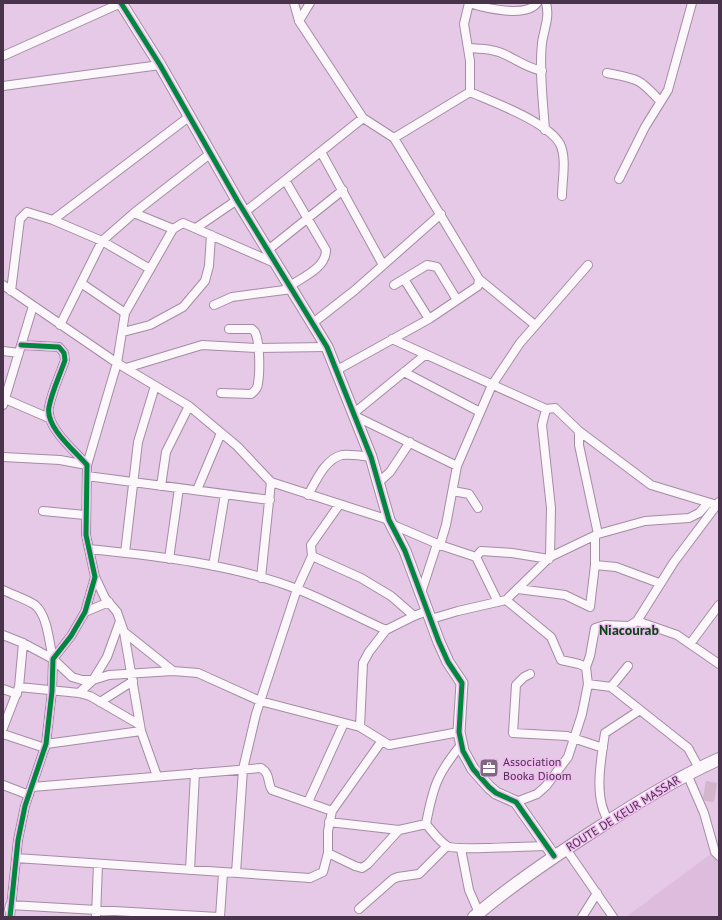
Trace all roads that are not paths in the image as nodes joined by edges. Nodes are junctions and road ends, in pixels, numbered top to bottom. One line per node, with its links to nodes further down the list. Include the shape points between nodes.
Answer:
1 (121, 3): 10 (street); 11 (street)
2 (294, 3): 8 (street)
3 (310, 3): 8 (street)
4 (469, 3): 5 (street, via 510,11 532,8); 9 (street, via 464,24)
5 (537, 3)
6 (546, 3): 12 (street, via 549,11 542,43)
7 (692, 3): 16 (street, via 668,90)
8 (300, 21): 18 (street)
9 (468, 48): 12 (street, via 494,50 508,55 522,65); 15 (street)
10 (3, 56)
11 (160, 65): 14 (street); 17 (street)
12 (542, 71): 19 (street)
13 (607, 73): 16 (street, via 636,79 646,85)
14 (3, 86)
15 (470, 92): 19 (street, via 534,120); 20 (street)
16 (660, 101): 23 (street)
17 (190, 116): 22 (street); 32 (street)
18 (363, 118): 20 (street); 21 (street)
19 (545, 130): 26 (street, via 560,144 563,154)
20 (394, 138): 30 (street)
21 (321, 152): 24 (street); 25 (street)
22 (211, 154): 27 (street); 29 (street)
23 (619, 179)
24 (285, 180): 28 (street); 31 (street)
25 (343, 190): 31 (street); 39 (street)
26 (562, 196)
27 (237, 200): 28 (street); 33 (street)
28 (245, 212): 37 (street)
29 (134, 213): 34 (street); 36 (street)
30 (441, 214): 39 (street); 43 (street)
31 (308, 218): 37 (street); 47 (street, via 326,250 326,257)
32 (53, 220): 36 (street); 48 (street, via 27,212 20,219)
33 (196, 228): 34 (street, via 183,223); 35 (street)
34 (173, 229): 41 (street)
35 (211, 235): 38 (street); 58 (street, via 209,266 205,281 183,307 150,325)
36 (102, 241): 41 (street); 44 (street)
37 (268, 250): 38 (street)
38 (276, 264): 47 (street)
39 (383, 265): 54 (street)
40 (588, 265): 56 (street)
41 (150, 269): 52 (street)
42 (404, 279): 46 (street); 49 (street, via 427,266 437,267); 53 (street)
43 (479, 279): 49 (street, via 478,286); 56 (street)
44 (81, 283): 52 (street); 55 (street)
45 (3, 285): 48 (street)
46 (394, 285)
47 (291, 288): 50 (street, via 232,297); 54 (street)
48 (12, 291): 51 (street)
49 (458, 300): 53 (street)
50 (214, 305)
51 (33, 306): 55 (street); 60 (street)
52 (125, 313): 58 (street)
53 (430, 319): 59 (street)
54 (313, 323): 61 (street)
55 (60, 325): 66 (street)
56 (535, 325): 70 (street)
57 (229, 329): 62 (street, via 252,329)
58 (123, 332): 66 (street)
59 (392, 340): 65 (street); 68 (street)
60 (21, 345): 64 (street); 78 (street, via 59,347 64,353 65,360 49,408)
61 (327, 347): 62 (street); 68 (street)
62 (258, 348): 67 (street, via 202,345); 72 (street, via 256,389 251,394)
63 (3, 351): 64 (street)
64 (18, 353): 73 (street)
65 (425, 355): 69 (street); 70 (street)
66 (117, 363): 67 (street); 84 (street)
67 (126, 368): 71 (street)
68 (337, 370): 77 (street)
69 (404, 372): 76 (street); 77 (street)
70 (492, 385): 75 (street); 76 (street)
71 (156, 386): 74 (street); 87 (street, via 138,442)
72 (222, 393)
73 (4, 402): 78 (street)
74 (189, 406): 80 (street); 90 (street, via 166,452)
75 (546, 409): 79 (street, via 555,408); 110 (street, via 542,425 551,508)
76 (480, 412): 85 (street)
77 (355, 414): 81 (street); 83 (street)
78 (49, 418): 84 (street, via 53,428)
79 (578, 431): 97 (street, via 651,485); 104 (street)
80 (221, 433): 88 (street); 92 (street)
81 (410, 442): 85 (street); 89 (street, via 390,472)
82 (3, 457): 84 (street, via 60,460)
83 (371, 457): 89 (street); 95 (street, via 343,455 333,459)
84 (87, 465): 86 (street)
85 (458, 466): 93 (street)
86 (87, 476): 87 (street); 102 (street)
87 (134, 482): 90 (street); 107 (street)
88 (272, 482): 95 (street); 96 (street)
89 (379, 482): 103 (street)
90 (161, 486): 91 (street)
91 (179, 488): 92 (street); 111 (street)
92 (197, 490): 94 (street)
93 (453, 491): 100 (street, via 469,494); 105 (street)
94 (225, 494): 96 (street); 113 (street)
95 (308, 495): 99 (street)
96 (270, 500): 115 (street)
97 (708, 503): 98 (street); 104 (street, via 699,513 689,518 645,521)
98 (718, 504): 116 (street)
99 (339, 505): 103 (street); 108 (street, via 311,545)
100 (478, 508)
101 (43, 511): 102 (street)
102 (85, 515): 106 (street)
103 (390, 522): 105 (street); 120 (street, via 405,551)
104 (596, 535): 110 (street); 112 (street)
105 (439, 544): 109 (street); 120 (street)
106 (89, 549): 107 (street); 114 (street)
107 (125, 552): 111 (street)
108 (312, 556): 117 (street); 126 (street, via 373,585 391,596)
109 (476, 557): 110 (street, via 481,552); 121 (street)
110 (550, 558): 118 (street)
111 (169, 559): 113 (street)
112 (595, 565): 116 (street, via 616,567); 118 (street, via 590,608 565,594)
113 (213, 566): 115 (street)
114 (95, 577): 122 (street); 124 (street)
115 (261, 578): 117 (street)
116 (659, 583): 128 (street)
117 (297, 589): 129 (street); 148 (street)
118 (518, 589): 121 (street)
119 (3, 590): 134 (street, via 35,605 44,621)
120 (421, 593): 125 (street)
121 (502, 601): 125 (street); 137 (street, via 551,638 561,660)
122 (108, 602): 124 (street); 127 (street)
123 (719, 605): 133 (street)
124 (84, 612): 134 (street, via 71,636)
125 (429, 615): 126 (street); 155 (street, via 448,662 462,683)
126 (414, 616): 129 (street)
127 (120, 621): 130 (street); 141 (street, via 107,657)
128 (637, 621): 133 (street, via 677,635); 137 (street, via 630,626 605,625 595,628)
129 (386, 630): 152 (street, via 363,663)
130 (124, 632): 138 (street); 140 (street)
131 (3, 635): 132 (street)
132 (24, 642): 134 (street); 145 (street)
133 (690, 644): 135 (street)
134 (53, 659): 141 (street, via 72,677); 146 (street)
135 (718, 663)
136 (628, 666): 143 (street)
137 (586, 667): 142 (street)
138 (173, 671): 140 (street); 148 (street, via 198,673)
139 (530, 674): 157 (street, via 516,685 513,733 556,735)
140 (133, 678): 141 (street, via 109,676); 149 (street); 154 (street)
141 (94, 680): 147 (street)
142 (588, 684): 143 (street); 157 (street)
143 (611, 687): 150 (street)
144 (3, 689): 145 (street)
145 (18, 690): 146 (street); 153 (street)
146 (52, 691): 147 (street); 160 (street)
147 (79, 693): 149 (street)
148 (260, 701): 151 (street); 164 (street)
149 (100, 702): 154 (street)
150 (640, 710): 161 (street, via 604,733); 163 (street, via 688,748)
151 (344, 723): 152 (street); 170 (street)
152 (360, 727): 158 (street)
153 (3, 728)
154 (141, 728): 160 (street); 167 (street)
155 (459, 732): 158 (street, via 392,746); 159 (street)
156 (3, 734): 160 (street)
157 (575, 739): 161 (street); 171 (street, via 568,757 546,786 536,794)
158 (381, 742): 172 (street)
159 (461, 745): 171 (street, via 473,769 489,787 501,796); 175 (street, via 437,780)
160 (45, 746): 169 (street)
161 (603, 748): 173 (street, via 599,779 602,813)
162 (719, 759): 163 (main road, ROUTE DE KEUR MASSAR)
163 (699, 768): 166 (main road, ROUTE DE KEUR MASSAR)
164 (243, 769): 165 (street); 170 (street, via 261,768 268,775 272,790); 188 (street)
165 (195, 773): 167 (street); 186 (street)
166 (687, 774): 173 (main road, ROUTE DE KEUR MASSAR); 183 (street, via 704,813 715,852)
167 (157, 776): 169 (street)
168 (3, 785): 169 (street)
169 (30, 791): 184 (street)
170 (308, 802): 172 (street)
171 (516, 802): 178 (street)
172 (332, 811): 174 (street)
173 (609, 821): 180 (main road, ROUTE DE KEUR MASSAR)
174 (329, 822): 176 (street); 181 (street)
175 (426, 824): 176 (street); 177 (street)
176 (399, 830): 181 (street, via 362,868)
177 (447, 846): 179 (street); 191 (street, via 419,874 393,879)
178 (546, 846): 179 (street); 182 (street)
179 (461, 849): 193 (street)
180 (566, 849): 182 (main road, ROUTE DE KEUR MASSAR); 189 (street)
181 (328, 853): 188 (street, via 323,872 310,878)
182 (554, 856): 193 (main road, ROUTE DE KEUR MASSAR)
183 (719, 856)
184 (16, 858): 185 (street); 190 (street)
185 (98, 864): 186 (street); 192 (street)
186 (190, 870): 187 (street)
187 (223, 873): 188 (street); 196 (street)
188 (236, 873)
189 (597, 893): 197 (street); 198 (street)
190 (10, 905): 192 (street); 194 (street); 195 (street)
191 (359, 909)
192 (96, 913): 196 (street)
193 (476, 915)
194 (6, 917)
195 (10, 917)
196 (219, 917)
197 (582, 917)
198 (613, 917)

